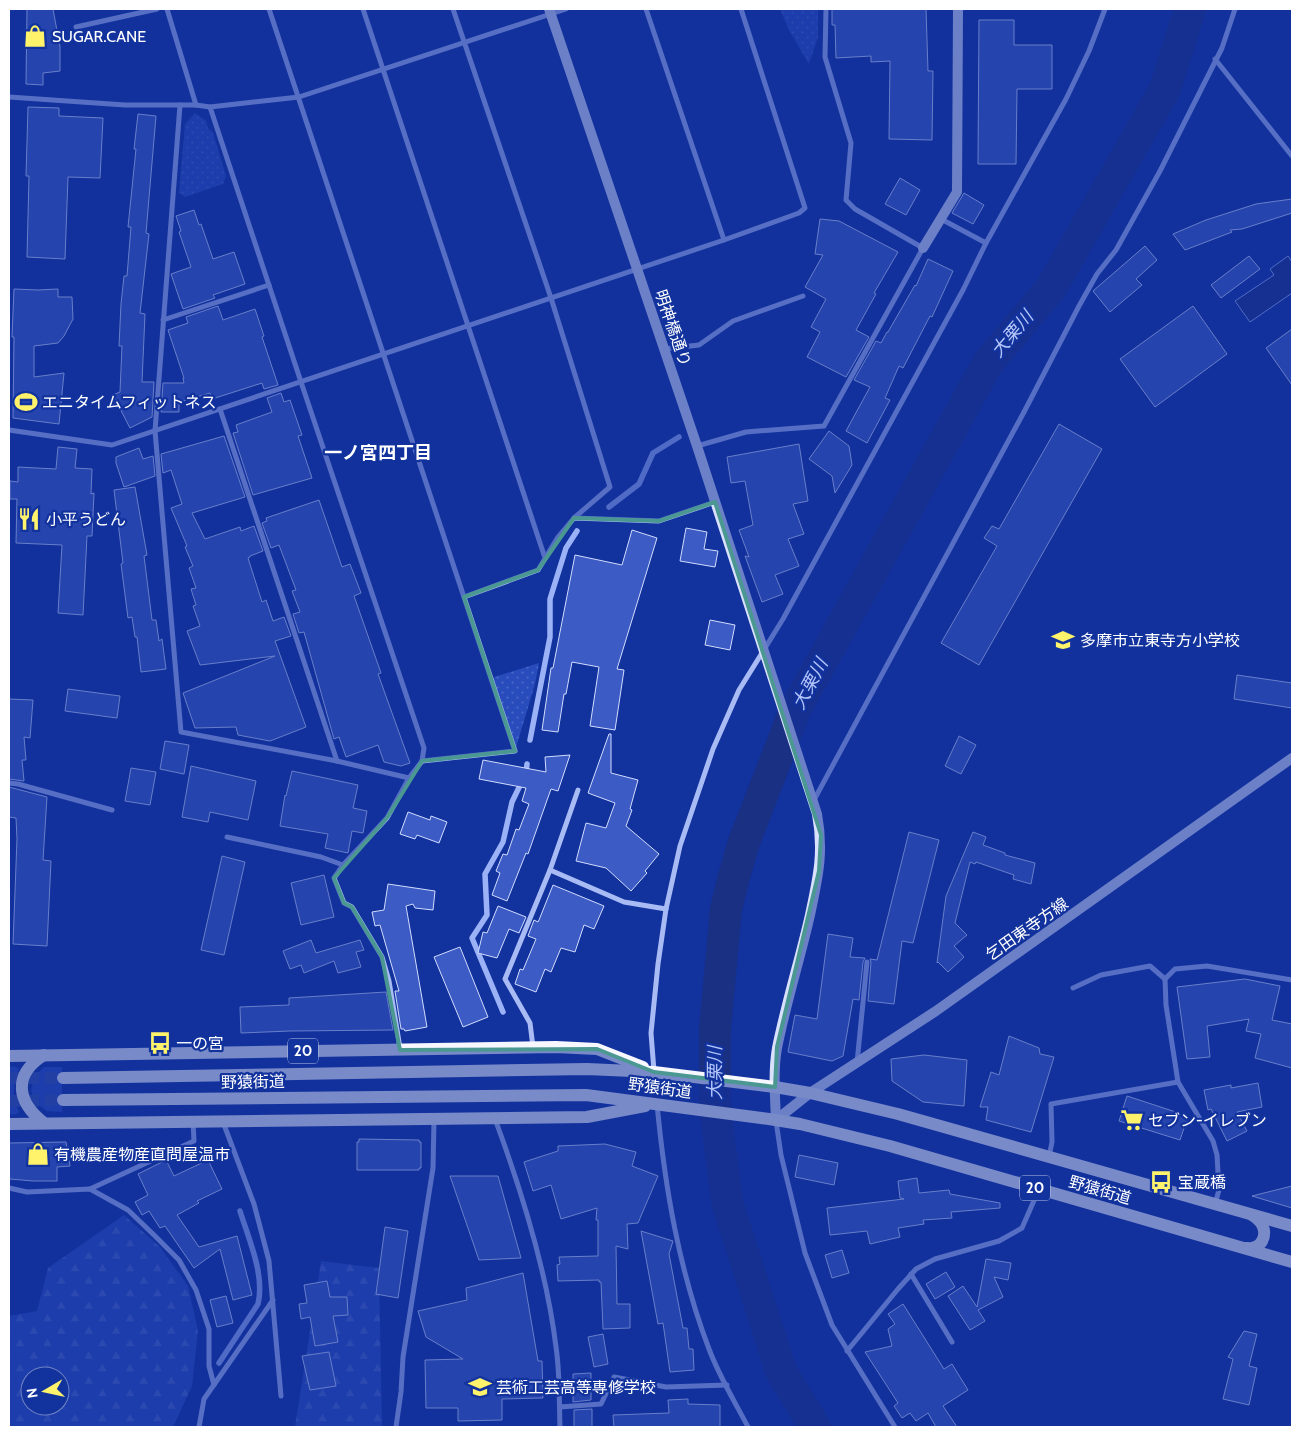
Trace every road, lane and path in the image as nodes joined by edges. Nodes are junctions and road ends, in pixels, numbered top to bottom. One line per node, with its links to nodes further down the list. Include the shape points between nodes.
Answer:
1 (157, 9): 14 (street)
2 (167, 9): 21 (street)
3 (269, 9): 19 (street)
4 (363, 9): 17 (street)
5 (453, 9): 15 (street)
6 (566, 9): 13 (street)
7 (646, 9): 25 (street)
8 (741, 9): 25 (street, via 805,208)
9 (826, 9): 27 (street, via 825,57 851,143 846,200 855,209)
10 (958, 9): 24 (street, via 957,192)
11 (1105, 9): 26 (street, via 1066,99)
12 (1235, 9): 16 (street)
13 (550, 11): 15 (street); 28 (street, 明神橋通り)
14 (76, 27)
15 (464, 43): 17 (street); 31 (street)
16 (1215, 59): 23 (street); 52 (street, via 1160,171 1116,250 1079,306)
17 (383, 70): 19 (street); 33 (street)
18 (9, 96): 20 (street, via 124,106)
19 (299, 98): 22 (street); 35 (street)
20 (180, 105): 21 (street); 32 (street)
21 (196, 105): 22 (street)
22 (210, 107): 29 (street)
23 (1292, 156)
24 (941, 219): 26 (street); 27 (street)
25 (724, 240): 28 (street)
26 (986, 243): 45 (street)
27 (924, 248): 40 (street, via 824,426 746,432)
28 (638, 270): 31 (street); 34 (street, 明神橋通り)
29 (270, 285): 32 (street); 36 (street)
30 (803, 296): 34 (street, via 733,321 699,344)
31 (551, 298): 33 (street); 42 (street, via 610,487)
32 (162, 320): 39 (street)
33 (468, 326): 35 (street); 43 (street)
34 (664, 348): 40 (street, 明神橋通り)
35 (384, 354): 36 (street); 44 (street)
36 (301, 382): 37 (street); 48 (street, via 424,748)
37 (220, 409): 39 (street); 47 (street)
38 (9, 430): 39 (street, via 112,445)
39 (155, 431): 47 (street, via 181,732)
40 (697, 446): 41 (street, 明神橋通り)
41 (715, 502): 42 (street, via 659,521); 45 (street, 明神橋通り)
42 (574, 518): 43 (street)
43 (546, 558): 44 (street, via 538,570)
44 (464, 597): 48 (street, via 515,750)
45 (764, 654): 52 (street, 明神橋通り); 57 (street, via 739,690 702,776 680,846)
46 (1292, 758): 66 (street, 乞田東寺方線, via 936,1011)
47 (337, 761): 49 (street)
48 (422, 761): 49 (street)
49 (409, 778): 55 (street, via 387,818)
50 (9, 783): 53 (street)
51 (578, 790): 56 (street)
52 (812, 798): 70 (street, 明神橋通り, via 821,835 819,871)
53 (112, 810)
54 (227, 837): 55 (street, via 321,857)
55 (343, 865): 63 (street, via 334,878 344,902 352,907 382,957)
56 (550, 870): 57 (street, via 624,902); 62 (street, via 505,979 530,1024)
57 (666, 910): 67 (street, via 651,1033)
58 (868, 962): 66 (street)
59 (1165, 979): 60 (street, via 1175,969 1207,966); 61 (street, via 1150,966 1101,975); 69 (street)
60 (1292, 980)
61 (1073, 988)
62 (533, 1048): 63 (main road, 20); 67 (main road, 20, via 597,1049)
63 (400, 1050): 64 (main road, 20)
64 (44, 1055): 65 (main road, 20); 79 (main road, via 27,1069 21,1090 33,1115)
65 (9, 1056)
66 (857, 1063): 71 (street, 乞田東寺方線)
67 (656, 1072): 68 (main road, 野猿街道 / 20, via 587,1069); 70 (main road, 野猿街道 / 20)
68 (63, 1078)
69 (1178, 1082): 81 (street, via 1051,1104); 85 (street, via 1213,1141 1217,1155)
70 (771, 1087): 71 (main road, 野猿街道 / 20); 76 (street, 明神橋通り)
71 (810, 1094): 76 (street, 乞田東寺方線); 81 (main road, 野猿街道 / 20, via 898,1114)
72 (63, 1100): 73 (main road, 野猿街道 / 20, via 586,1095)
73 (659, 1104): 74 (main road, 20, via 587,1117); 76 (main road, 野猿街道 / 20); 95 (street, via 673,1225 691,1297)
74 (494, 1118): 75 (main road, 20); 97 (street, via 514,1172 547,1293 557,1348)
75 (434, 1119): 77 (main road, 20); 99 (street, via 433,1168 403,1357)
76 (773, 1119): 84 (main road, 野猿街道 / 20, via 890,1146); 93 (street, via 805,1253 832,1325)
77 (223, 1121): 78 (main road, 20); 91 (street, via 254,1204 270,1261)
78 (193, 1122): 79 (main road, 20); 83 (street, via 194,1142)
79 (44, 1123): 80 (main road, 20)
80 (9, 1124)
81 (1049, 1157): 85 (main road, 野猿街道 / 20)
82 (9, 1188): 83 (street, via 27,1192)
83 (90, 1189): 94 (street, via 128,1210 179,1260 196,1290 209,1329 209,1366)
84 (1039, 1189): 88 (main road, 野猿街道 / 20); 90 (street, via 1022,1228 1011,1236 935,1259)
85 (1215, 1204): 86 (main road, 野猿街道 / 20)
86 (1252, 1215): 87 (main road, 野猿街道 / 20); 88 (main road, via 1261,1222 1263,1240 1252,1249)
87 (1292, 1226)
88 (1244, 1248): 89 (main road, 野猿街道 / 20)
89 (1292, 1262)
90 (911, 1274): 92 (street); 93 (street)
91 (274, 1299): 94 (street); 96 (street)
92 (952, 1342)
93 (847, 1351): 102 (street)
94 (214, 1385): 98 (street, via 204,1399)
95 (726, 1385): 97 (street, via 666,1387 614,1377 601,1404); 101 (street)
96 (281, 1396)
97 (560, 1407): 100 (street)
98 (199, 1427)
99 (396, 1427)
100 (560, 1427)
101 (748, 1427)
102 (895, 1427)

